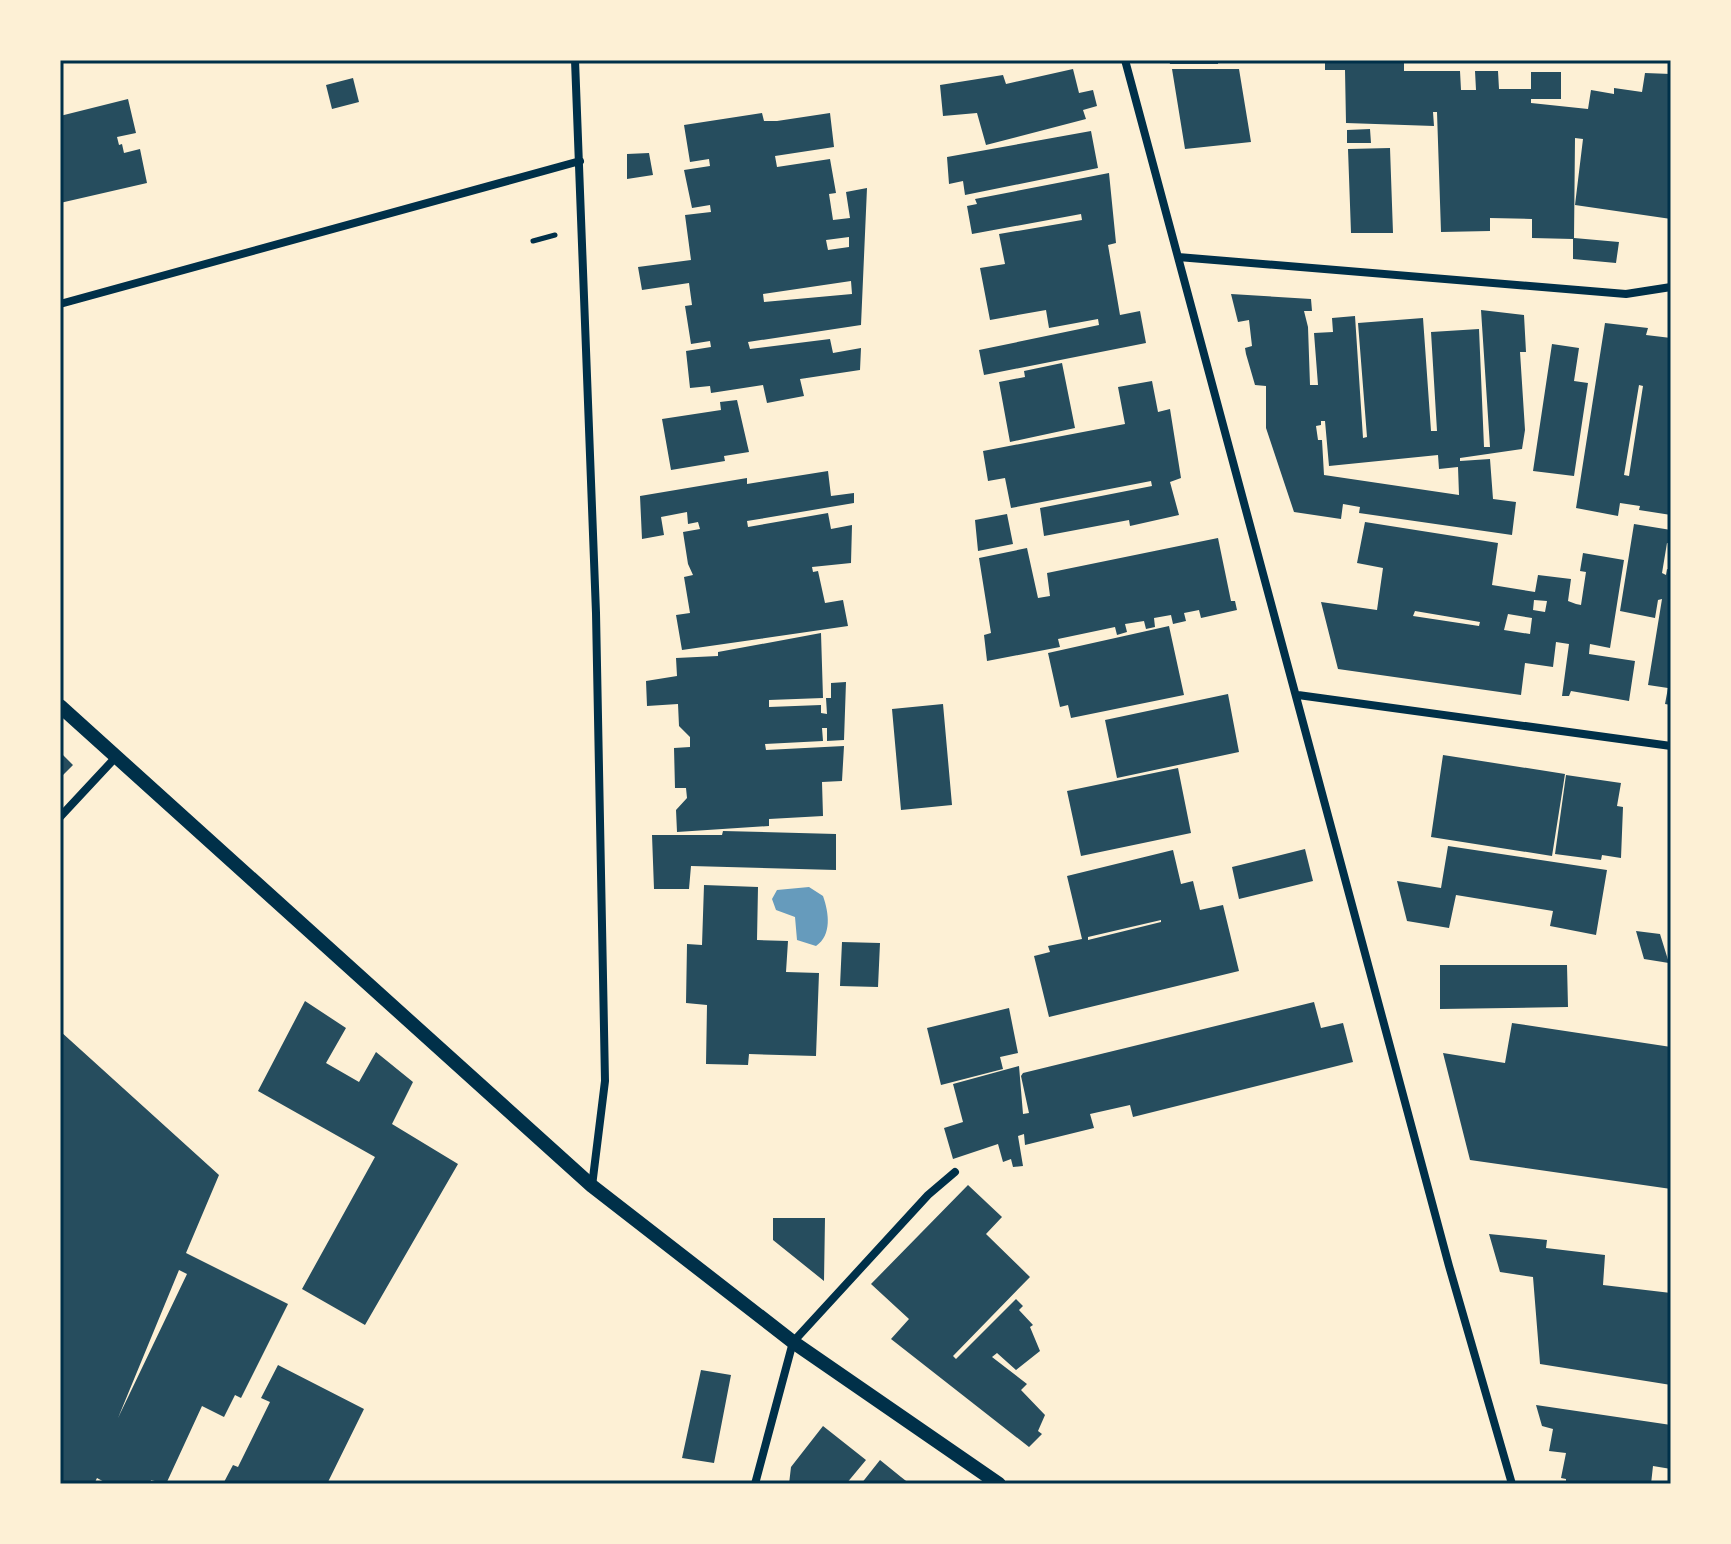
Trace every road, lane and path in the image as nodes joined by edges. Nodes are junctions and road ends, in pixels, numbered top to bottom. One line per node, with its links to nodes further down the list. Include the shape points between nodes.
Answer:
1 (575, 60): 3 (street)
2 (1125, 60): 4 (street)
3 (580, 161): 6 (street); 13 (street, via 605,1081)
4 (1178, 257): 5 (street, via 1626,294); 7 (street)
5 (1671, 287)
6 (60, 304)
7 (1298, 695): 9 (street); 17 (street)
8 (60, 706): 10 (street)
9 (1671, 746)
10 (115, 758): 11 (street); 13 (street)
11 (60, 817)
12 (955, 1172): 14 (street)
13 (592, 1186): 14 (street)
14 (793, 1342): 15 (street); 16 (street)
15 (755, 1484)
16 (999, 1484)
17 (1512, 1484)

